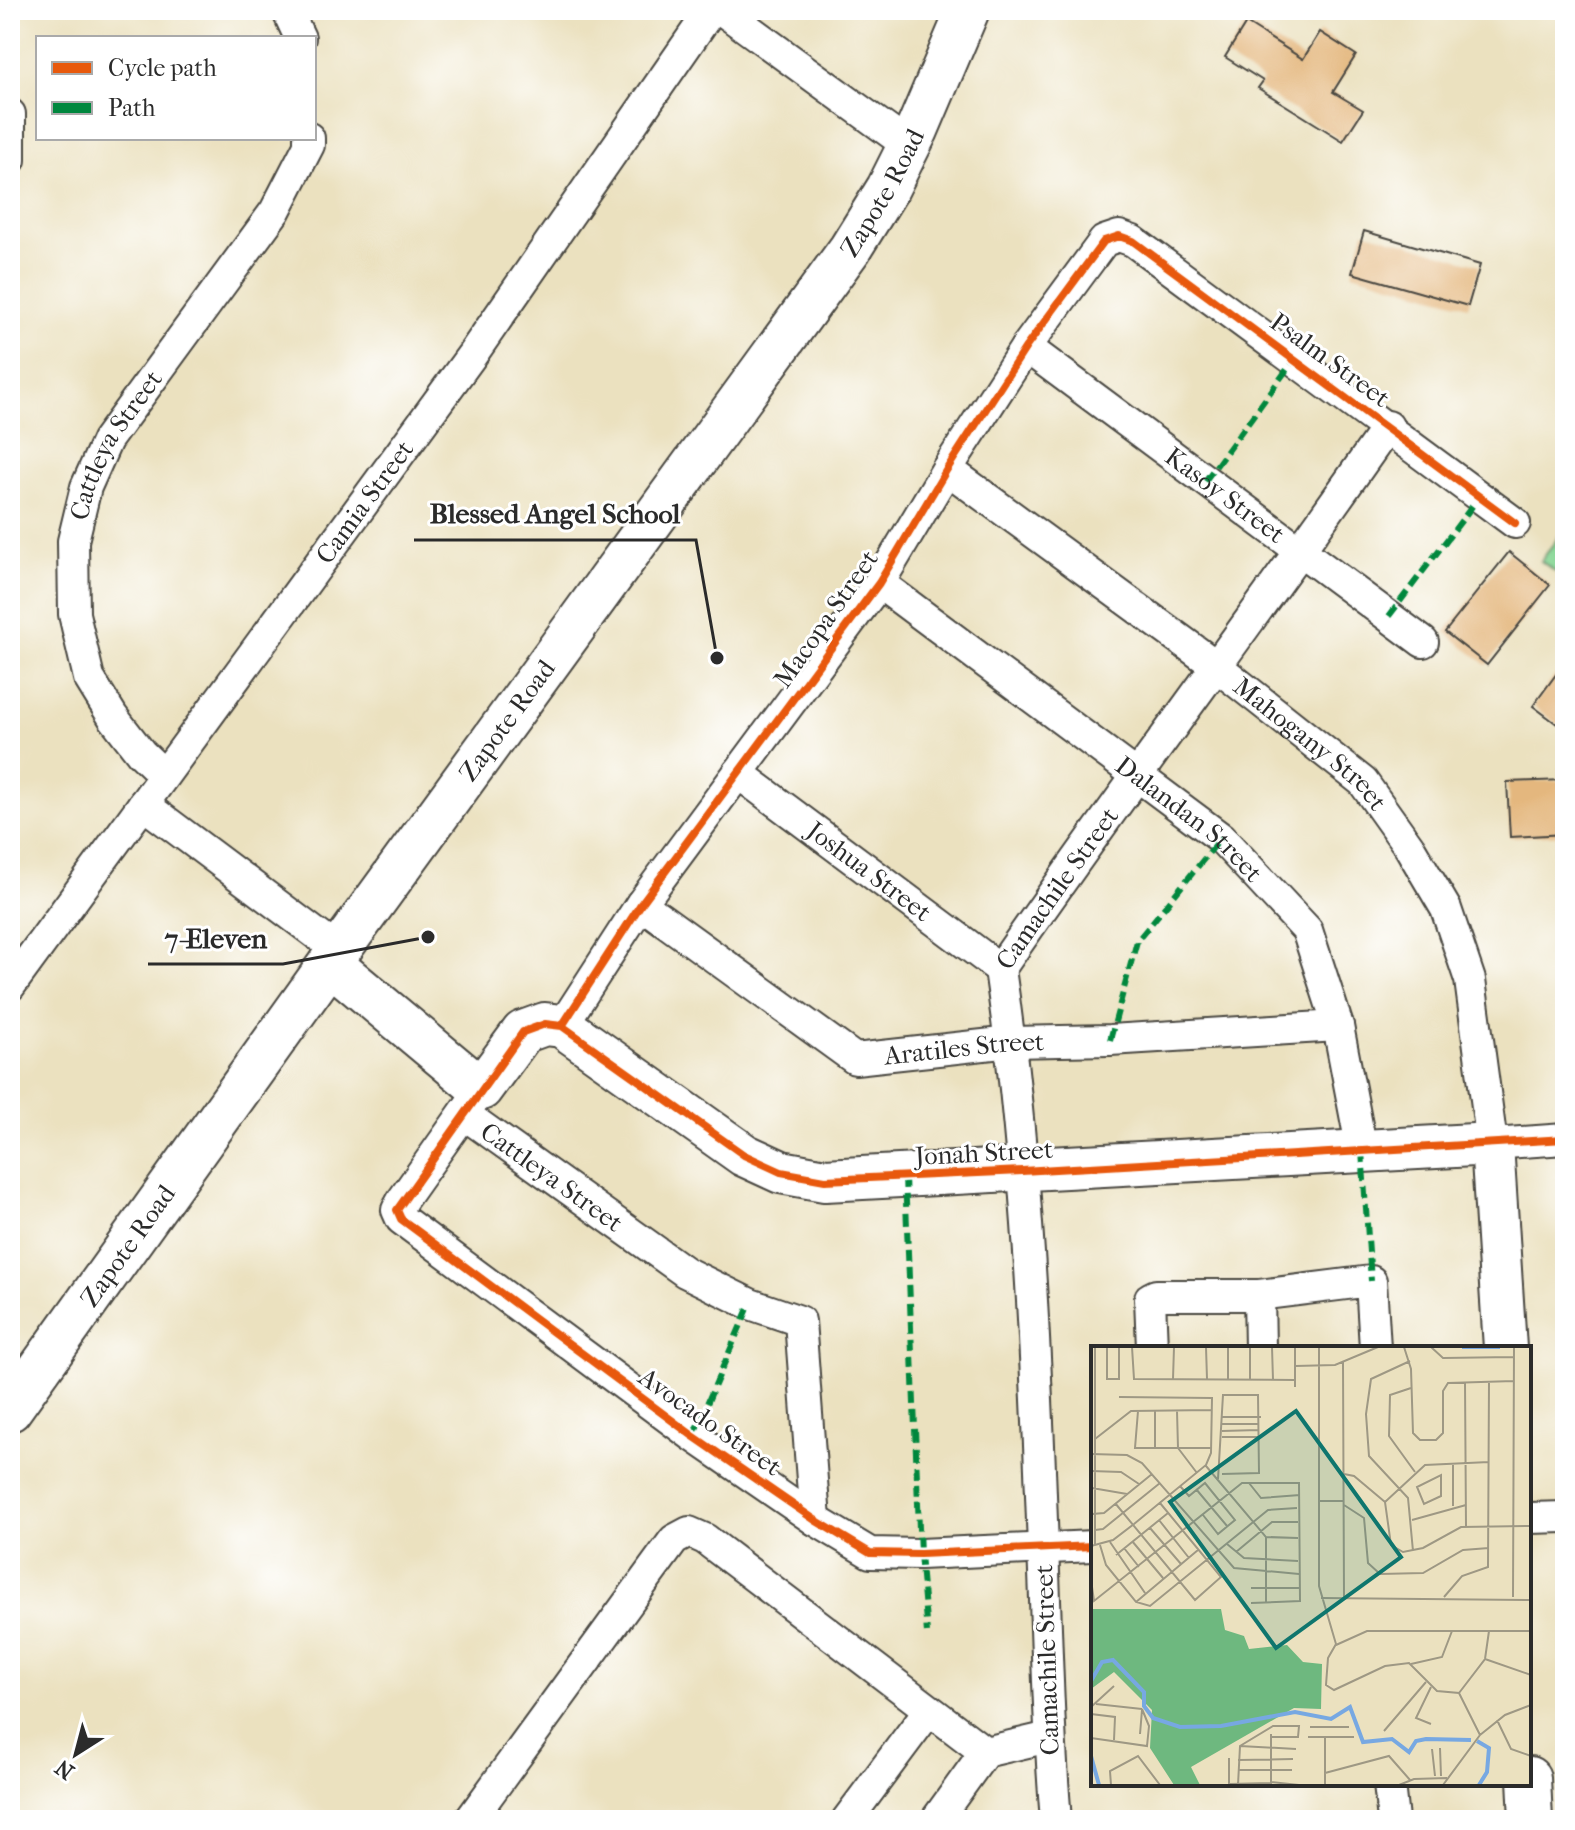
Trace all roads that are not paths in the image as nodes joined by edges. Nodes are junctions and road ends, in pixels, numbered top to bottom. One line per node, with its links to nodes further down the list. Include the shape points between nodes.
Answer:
1 (287, 10): 5 (street)
2 (711, 10): 20 (street, Camia Street, via 472,355)
3 (722, 10): 8 (street)
4 (968, 10): 8 (main road, Zapote Road)
5 (299, 36)
6 (10, 114): 9 (street)
7 (309, 140): 20 (street, Cattleya Street, via 275,211 107,440 86,487 73,541 74,614 89,678 113,717)
8 (909, 146): 24 (main road, Zapote Road, via 850,249)
9 (10, 160)
10 (1119, 236): 11 (street, Macopa Street, via 1104,241); 12 (street, Psalm Street)
11 (1026, 347): 13 (street, Macopa Street); 15 (street, Kasoy Street)
12 (1388, 426): 14 (street, Psalm Street); 15 (street, Camachile Street)
13 (947, 469): 16 (street, Macopa Street); 18 (street, Mahogany Street)
14 (1515, 523)
15 (1301, 551): 17 (street, Kasoy Street); 18 (street, Camachile Street)
16 (879, 583): 19 (street, Macopa Street); 21 (street, Dalandan Street)
17 (1423, 642)
18 (1215, 665): 21 (street, Camachile Street); 32 (street, Mahogany Street, via 1363,782 1446,909 1470,980)
19 (738, 773): 23 (street, Macopa Street); 25 (street, Joshua Street)
20 (164, 775): 22 (street, Camia Street)
21 (1136, 776): 25 (street, Camachile Street); 28 (street, Dalandan Street, via 1221,838 1307,930)
22 (143, 804): 24 (street, Cattleya Street); 26 (street, Camia Street)
23 (641, 904): 27 (street, Macopa Street); 29 (street, Aratiles Street, via 855,1059)
24 (335, 957): 30 (main road, Cattleya Street); 40 (main road, Zapote Road)
25 (1000, 969): 29 (street, Camachile Street)
26 (10, 986)
27 (562, 1026): 30 (main road, via 545,1024 523,1032); 34 (main road, Jonah Street, via 744,1155 781,1172 825,1180)
28 (1338, 1026): 29 (street, Aratiles Street); 33 (street, Dalandan Street)
29 (1011, 1042): 34 (street, Camachile Street)
30 (472, 1102): 43 (street, Cattleya Street, via 685,1272 800,1321); 43 (street, Avocado Street, via 397,1210 401,1219)
31 (1565, 1139): 32 (street, Jonah Street)
32 (1492, 1144): 33 (main road, Jonah Street); 39 (main road)
33 (1362, 1151): 34 (main road, Jonah Street)
34 (1022, 1171): 45 (street, Camachile Street)
35 (1259, 1295): 36 (street, via 1156,1295 1150,1298); 37 (street); 38 (street, via 1371,1281)
36 (1152, 1346)
37 (1260, 1346)
38 (1375, 1346)
39 (1505, 1346)
40 (10, 1410)
41 (1565, 1517): 42 (street)
42 (1531, 1518)
43 (815, 1520): 45 (street, Avocado Street, via 870,1553)
44 (1091, 1546): 45 (street, Avocado Street)
45 (1043, 1549): 47 (street, Camachile Street)
46 (929, 1710): 48 (street); 51 (street, via 689,1532 674,1540); 52 (street)
47 (1049, 1737): 48 (street); 54 (street, Camachile Street)
48 (985, 1752): 53 (street)
49 (1389, 1786): 55 (street)
50 (1529, 1786): 56 (main road)
51 (470, 1820)
52 (847, 1820)
53 (936, 1820)
54 (1056, 1820)
55 (1393, 1820)
56 (1531, 1820)

